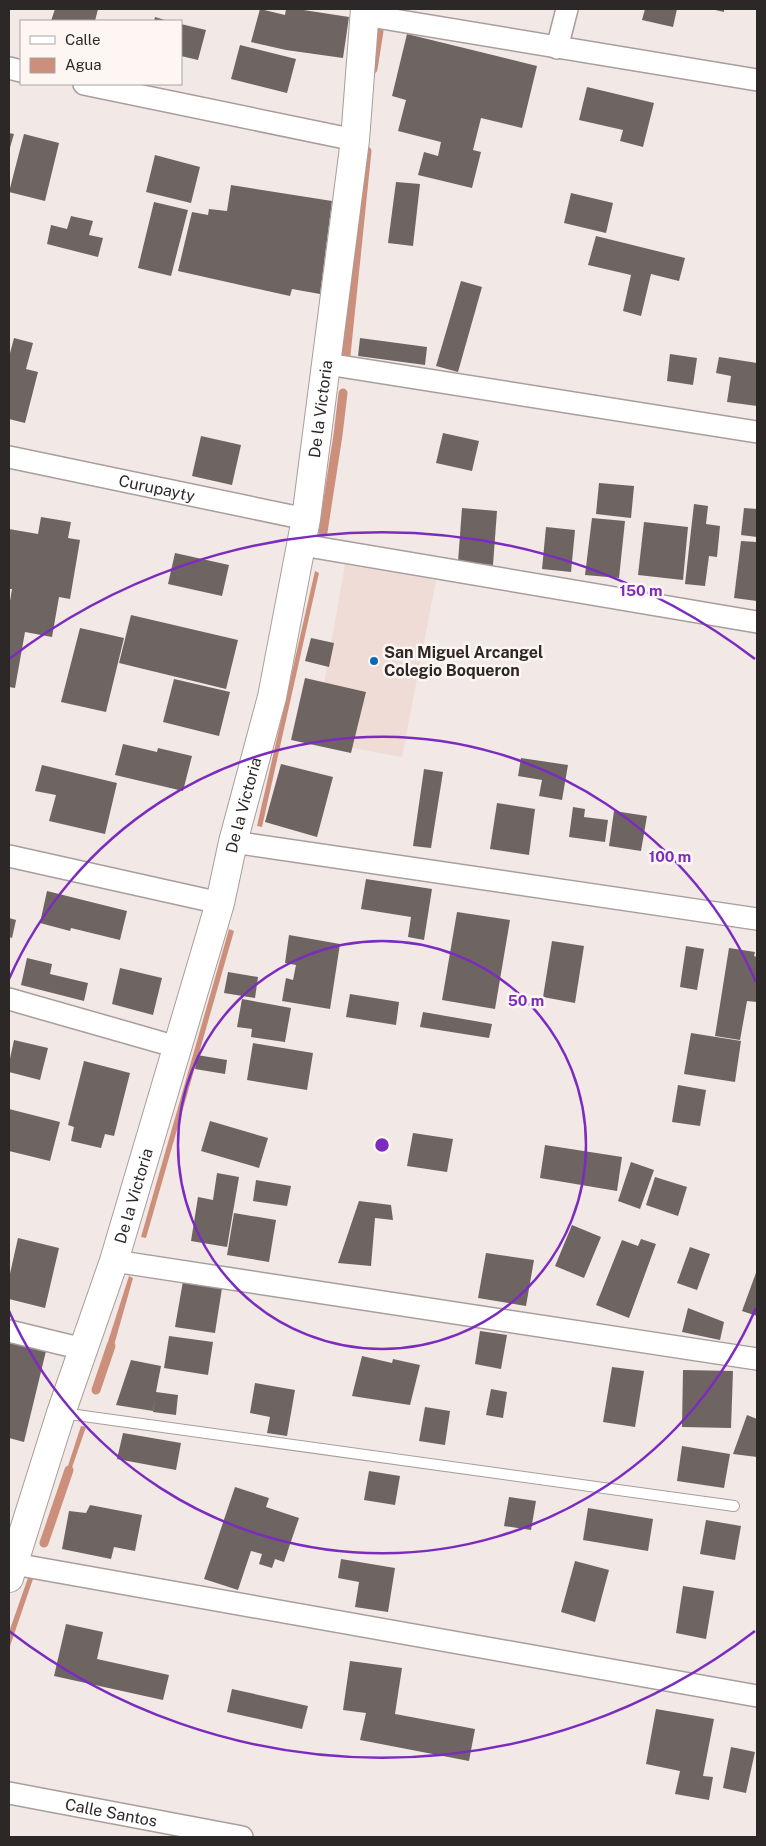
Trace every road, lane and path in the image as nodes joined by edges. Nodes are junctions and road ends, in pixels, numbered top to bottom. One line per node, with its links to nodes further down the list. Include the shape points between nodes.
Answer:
1 (567, 9): 3 (street)
2 (365, 12): 3 (street); 6 (main road, De la Victoria)
3 (557, 48): 4 (street)
4 (757, 80)
5 (89, 85): 6 (street)
6 (355, 140): 7 (main road, De la Victoria)
7 (327, 364): 8 (street); 10 (main road, De la Victoria)
8 (757, 432)
9 (9, 457): 10 (street, Curupayty)
10 (304, 532): 11 (street, Curupayty); 12 (main road, De la Victoria, via 272,697)
11 (757, 622)
12 (233, 842): 14 (main road, De la Victoria); 15 (street)
13 (9, 856): 14 (street)
14 (220, 903): 17 (main road, De la Victoria)
15 (757, 918)
16 (9, 999): 17 (street)
17 (177, 1047): 18 (main road, De la Victoria)
18 (114, 1261): 20 (main road, De la Victoria); 21 (street)
19 (9, 1331): 20 (street)
20 (83, 1349): 22 (main road, De la Victoria)
21 (757, 1359)
22 (61, 1413): 23 (lane); 24 (main road, De la Victoria)
23 (734, 1506)
24 (11, 1571): 25 (street)
25 (757, 1696)
26 (9, 1793): 27 (street, Calle Santos)
27 (242, 1837)

